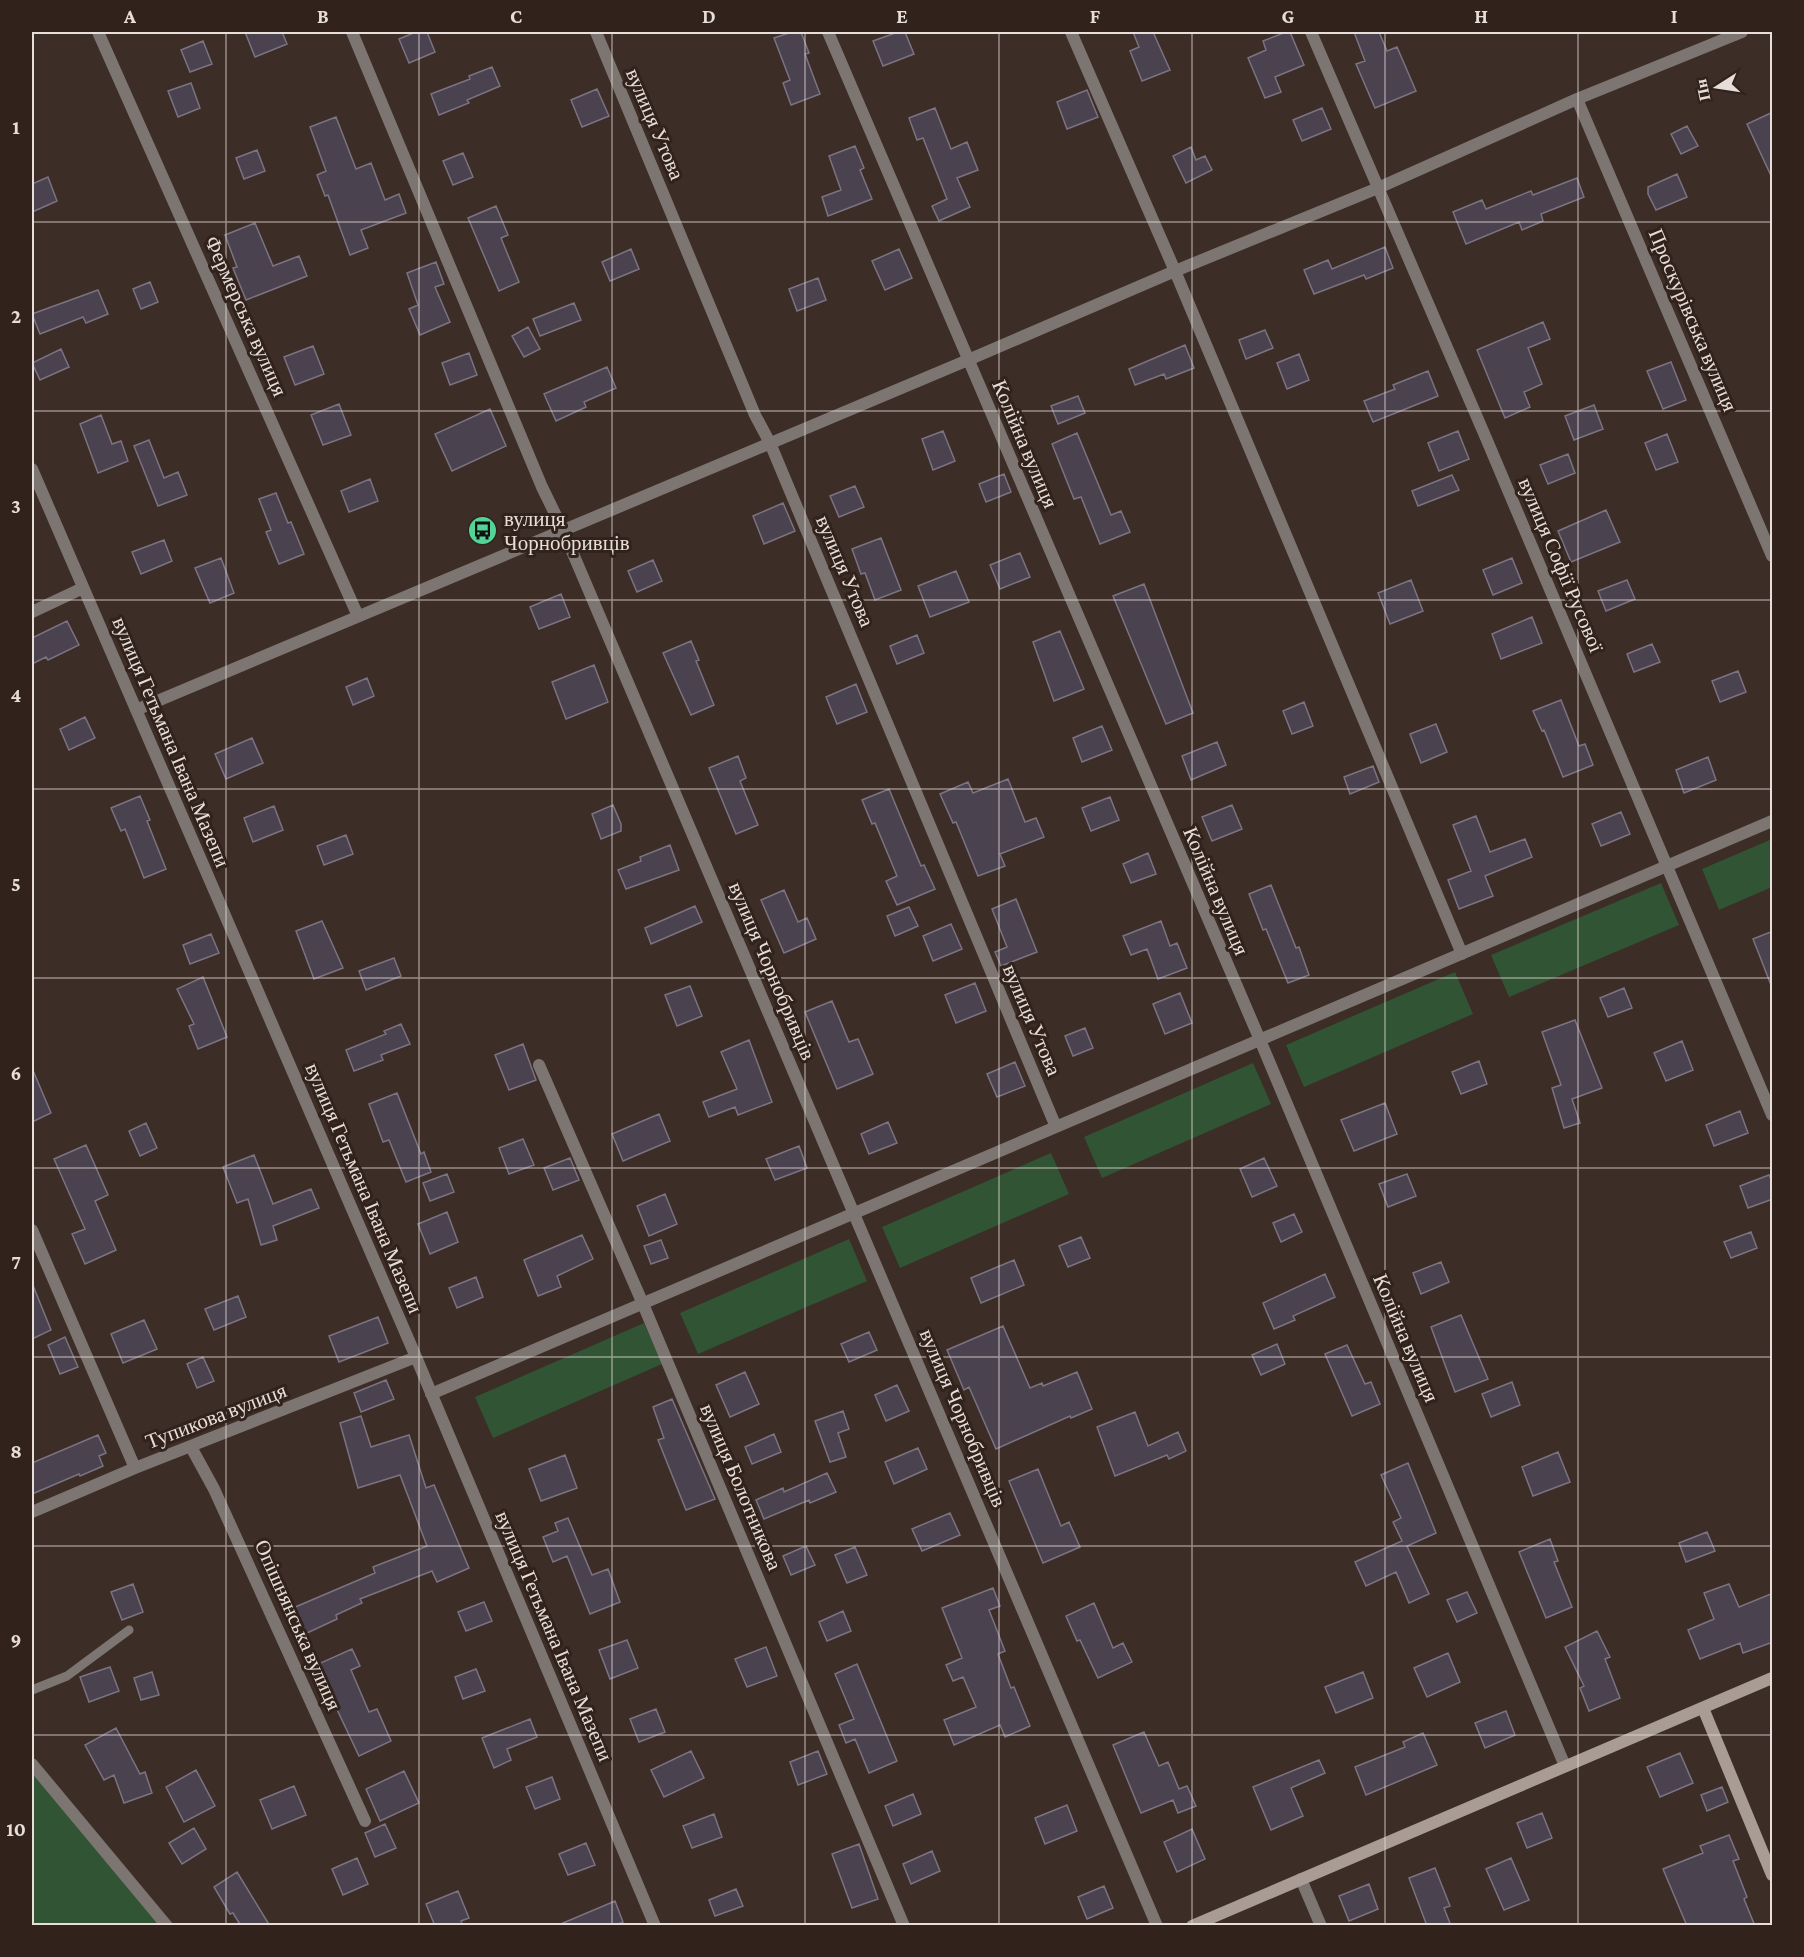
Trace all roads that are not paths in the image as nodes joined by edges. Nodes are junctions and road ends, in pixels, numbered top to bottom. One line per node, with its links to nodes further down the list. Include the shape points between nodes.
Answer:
1 (98, 32): 18 (street, Фермерська вулиця)
2 (352, 32): 14 (street, вулиця Чорнобривців)
3 (596, 32): 12 (street, вулиця Утова, via 750,404)
4 (828, 32): 11 (street, Колійна вулиця)
5 (1071, 32): 10 (street)
6 (1311, 32): 9 (street, вулиця Софії Русової)
7 (1742, 32): 8 (street)
8 (1577, 99): 9 (street); 15 (street, Проскурівська вулиця)
9 (1378, 188): 10 (street); 21 (street, вулиця Софії Русової)
10 (1175, 271): 11 (street); 22 (street)
11 (968, 360): 12 (street); 23 (street, Колійна вулиця)
12 (770, 443): 14 (street); 26 (street, вулиця Утова)
13 (32, 469): 16 (street, вулиця Гетьмана Івана Мазепи)
14 (563, 530): 18 (street); 27 (street, вулиця Чорнобривців)
15 (1773, 556)
16 (83, 588): 17 (street); 19 (street, вулиця Гетьмана Івана Мазепи)
17 (32, 612)
18 (358, 616): 19 (street)
19 (136, 710): 30 (street, вулиця Гетьмана Івана Мазепи)
20 (1773, 821): 21 (street)
21 (1667, 866): 22 (street); 25 (street, вулиця Софії Русової)
22 (1462, 954): 23 (street)
23 (1260, 1040): 26 (street); 40 (street, Колійна вулиця)
24 (539, 1065): 29 (street, вулиця Болотникова)
25 (1773, 1115)
26 (1056, 1127): 27 (street)
27 (855, 1214): 29 (street); 47 (street, вулиця Чорнобривців)
28 (32, 1230): 33 (street)
29 (643, 1304): 31 (street); 46 (street, вулиця Болотникова)
30 (416, 1358): 31 (street, вулиця Гетьмана Івана Мазепи); 32 (street, Тупикова вулиця)
31 (431, 1394): 45 (street, вулиця Гетьмана Івана Мазепи)
32 (190, 1447): 33 (street, Тупикова вулиця); 41 (street, Опішнянська вулиця, via 214,1489)
33 (135, 1468): 34 (street, Тупикова вулиця)
34 (32, 1512)
35 (129, 1630): 37 (lane, via 67,1676)
36 (1773, 1678): 38 (street)
37 (32, 1690)
38 (1703, 1708): 40 (street); 42 (street)
39 (32, 1764): 44 (street)
40 (1565, 1766): 43 (street)
41 (365, 1821)
42 (1773, 1875)
43 (1301, 1879): 48 (street); 49 (street)
44 (167, 1926)
45 (655, 1926)
46 (904, 1926)
47 (1157, 1926)
48 (1192, 1926)
49 (1321, 1926)

